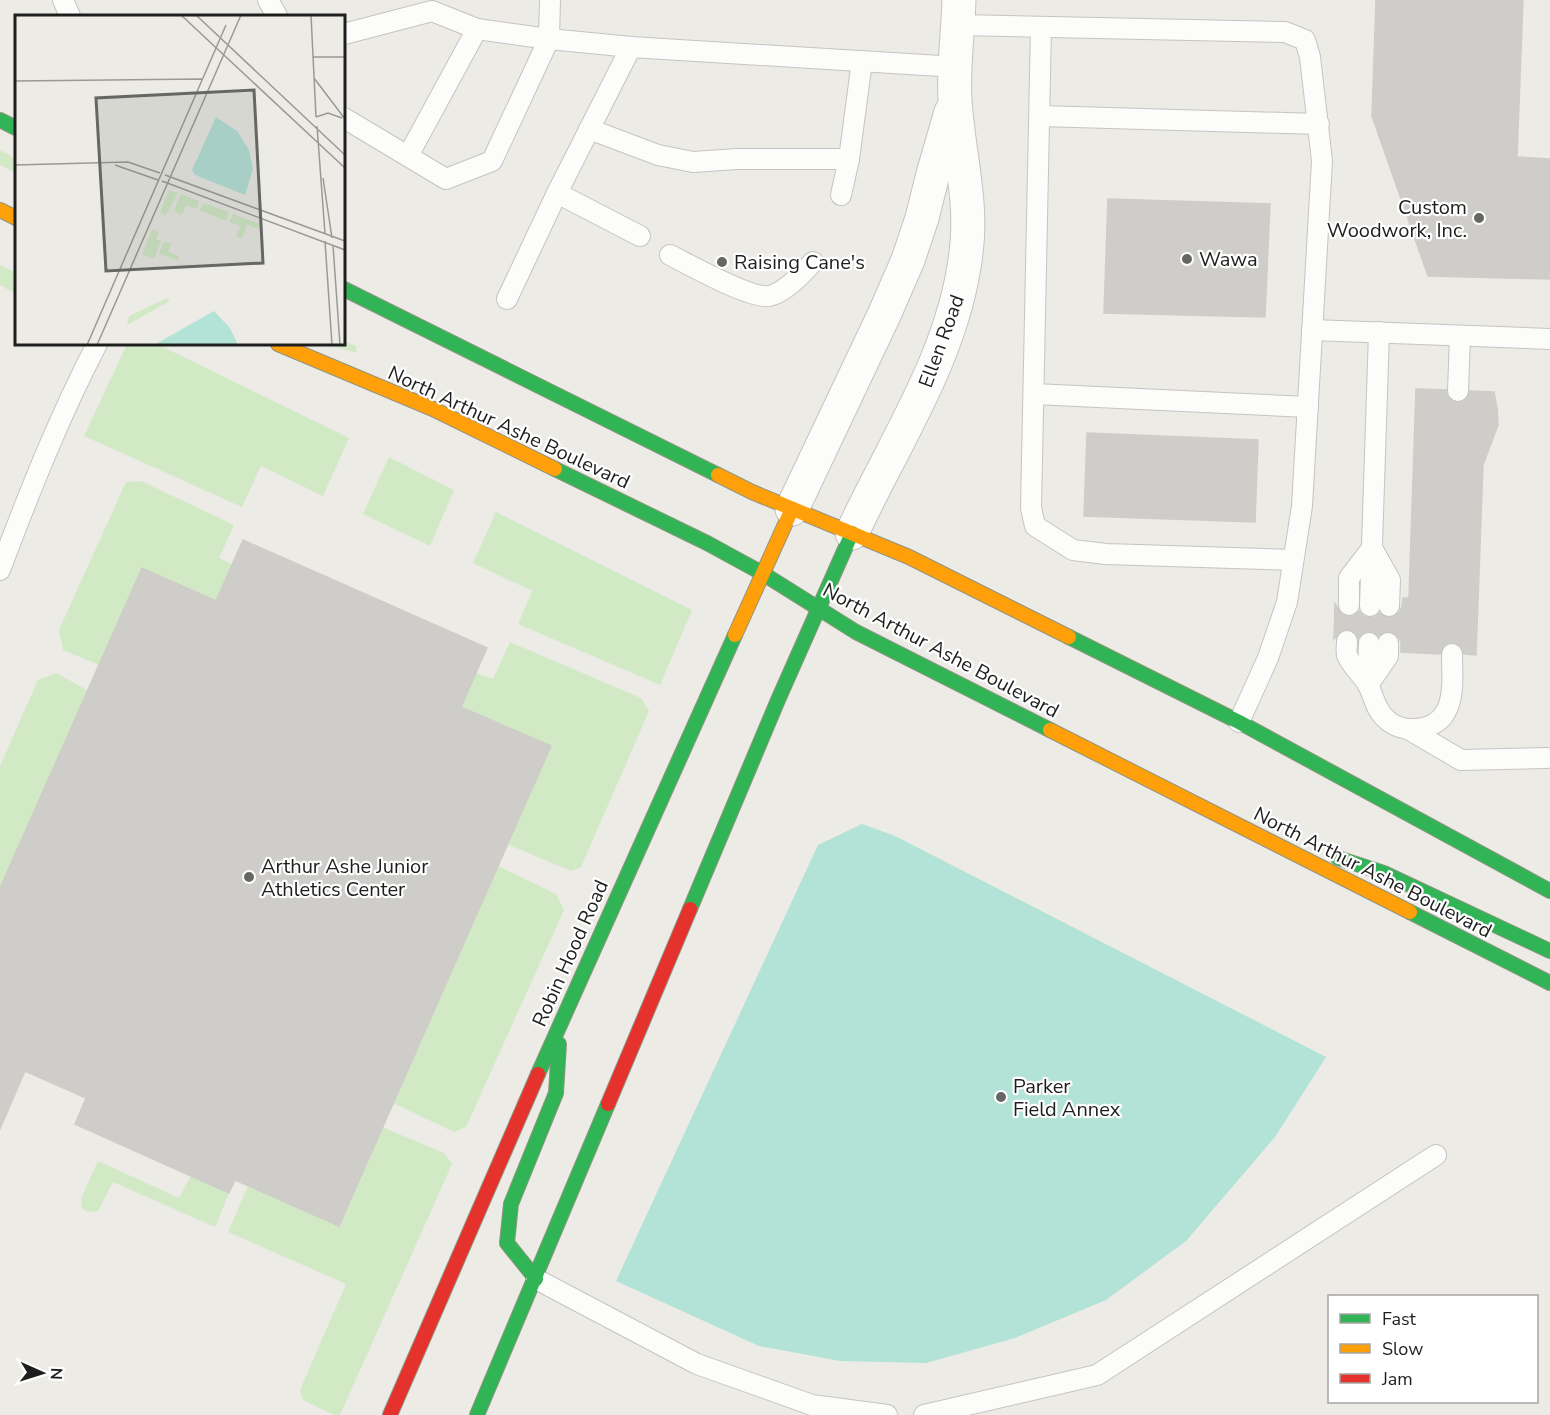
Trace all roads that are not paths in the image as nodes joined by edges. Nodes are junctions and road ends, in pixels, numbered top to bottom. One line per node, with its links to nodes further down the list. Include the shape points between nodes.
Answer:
1 (63, 0): 6 (lane)
2 (268, 0): 7 (lane)
3 (550, 0): 11 (lane)
4 (431, 6): 9 (lane); 10 (lane)
5 (959, 13): 8 (lane); 14 (street, Ellen Road)
6 (70, 15)
7 (277, 15)
8 (1041, 27): 15 (lane); 18 (lane, via 1285,32 1305,40)
9 (477, 29): 11 (lane); 21 (lane)
10 (345, 34)
11 (549, 39): 12 (lane); 21 (lane, via 492,160 446,178)
12 (631, 47): 13 (lane); 20 (lane)
13 (862, 61): 14 (lane); 22 (lane)
14 (956, 83): 41 (street, Ellen Road, via 908,260); 42 (street, Ellen Road, via 969,217 961,289 937,360)
15 (1040, 116): 18 (lane); 39 (lane)
16 (345, 119): 21 (lane)
17 (0, 120): 19 (main road)
18 (1319, 124): 32 (lane, via 1322,161)
19 (15, 128)
20 (590, 129): 22 (lane, via 658,155 693,162); 23 (lane)
21 (408, 156)
22 (849, 159): 24 (lane)
23 (557, 193): 27 (lane); 31 (lane)
24 (841, 195)
25 (0, 210): 26 (main road)
26 (15, 218)
27 (640, 236)
28 (670, 255): 29 (lane, via 751,293 770,296 794,282)
29 (813, 262)
30 (345, 289): 41 (main road)
31 (507, 299)
32 (1312, 330): 33 (lane); 40 (lane)
33 (1379, 332): 34 (lane); 43 (lane)
34 (1460, 336): 35 (lane); 38 (lane)
35 (1550, 339)
36 (97, 345): 45 (lane, via 33,483)
37 (280, 345): 46 (main road, North Arthur Ashe Boulevard, via 480,431)
38 (1458, 391)
39 (1034, 394): 40 (lane); 44 (lane, via 1031,508 1035,526 1054,539 1073,550 1106,554)
40 (1308, 407): 44 (lane, via 1302,506)
41 (792, 509): 42 (main road); 46 (main road, Robin Hood Road)
42 (852, 533): 49 (main road); 54 (main road, via 909,557)
43 (1372, 548): 47 (lane, via 1349,578); 48 (lane)
44 (1293, 560): 54 (lane, via 1280,624)
45 (0, 570)
46 (762, 573): 49 (main road, North Arthur Ashe Boulevard); 61 (main road, Robin Hood Road)
47 (1348, 605)
48 (1380, 606)
49 (819, 608): 57 (main road, North Arthur Ashe Boulevard, via 860,634); 63 (main road)
50 (1347, 641): 53 (lane, via 1347,655)
51 (1378, 643): 53 (lane, via 1388,656)
52 (1452, 654): 55 (lane, via 1452,694 1445,714 1430,727)
53 (1368, 685): 55 (lane, via 1383,717)
54 (1239, 722): 58 (main road)
55 (1408, 729): 56 (lane, via 1461,760)
56 (1547, 758)
57 (1248, 829): 59 (main road, via 1384,873); 60 (main road, North Arthur Ashe Boulevard)
58 (1550, 891)
59 (1550, 951)
60 (1550, 983)
61 (560, 1024): 63 (main road, via 556,1093 511,1204 507,1243); 64 (main road, Robin Hood Road)
62 (1436, 1155): 67 (lane, via 1097,1376)
63 (536, 1279): 65 (main road); 66 (lane, via 697,1364 812,1406)
64 (390, 1415)
65 (477, 1415)
66 (887, 1415)
67 (924, 1415)

